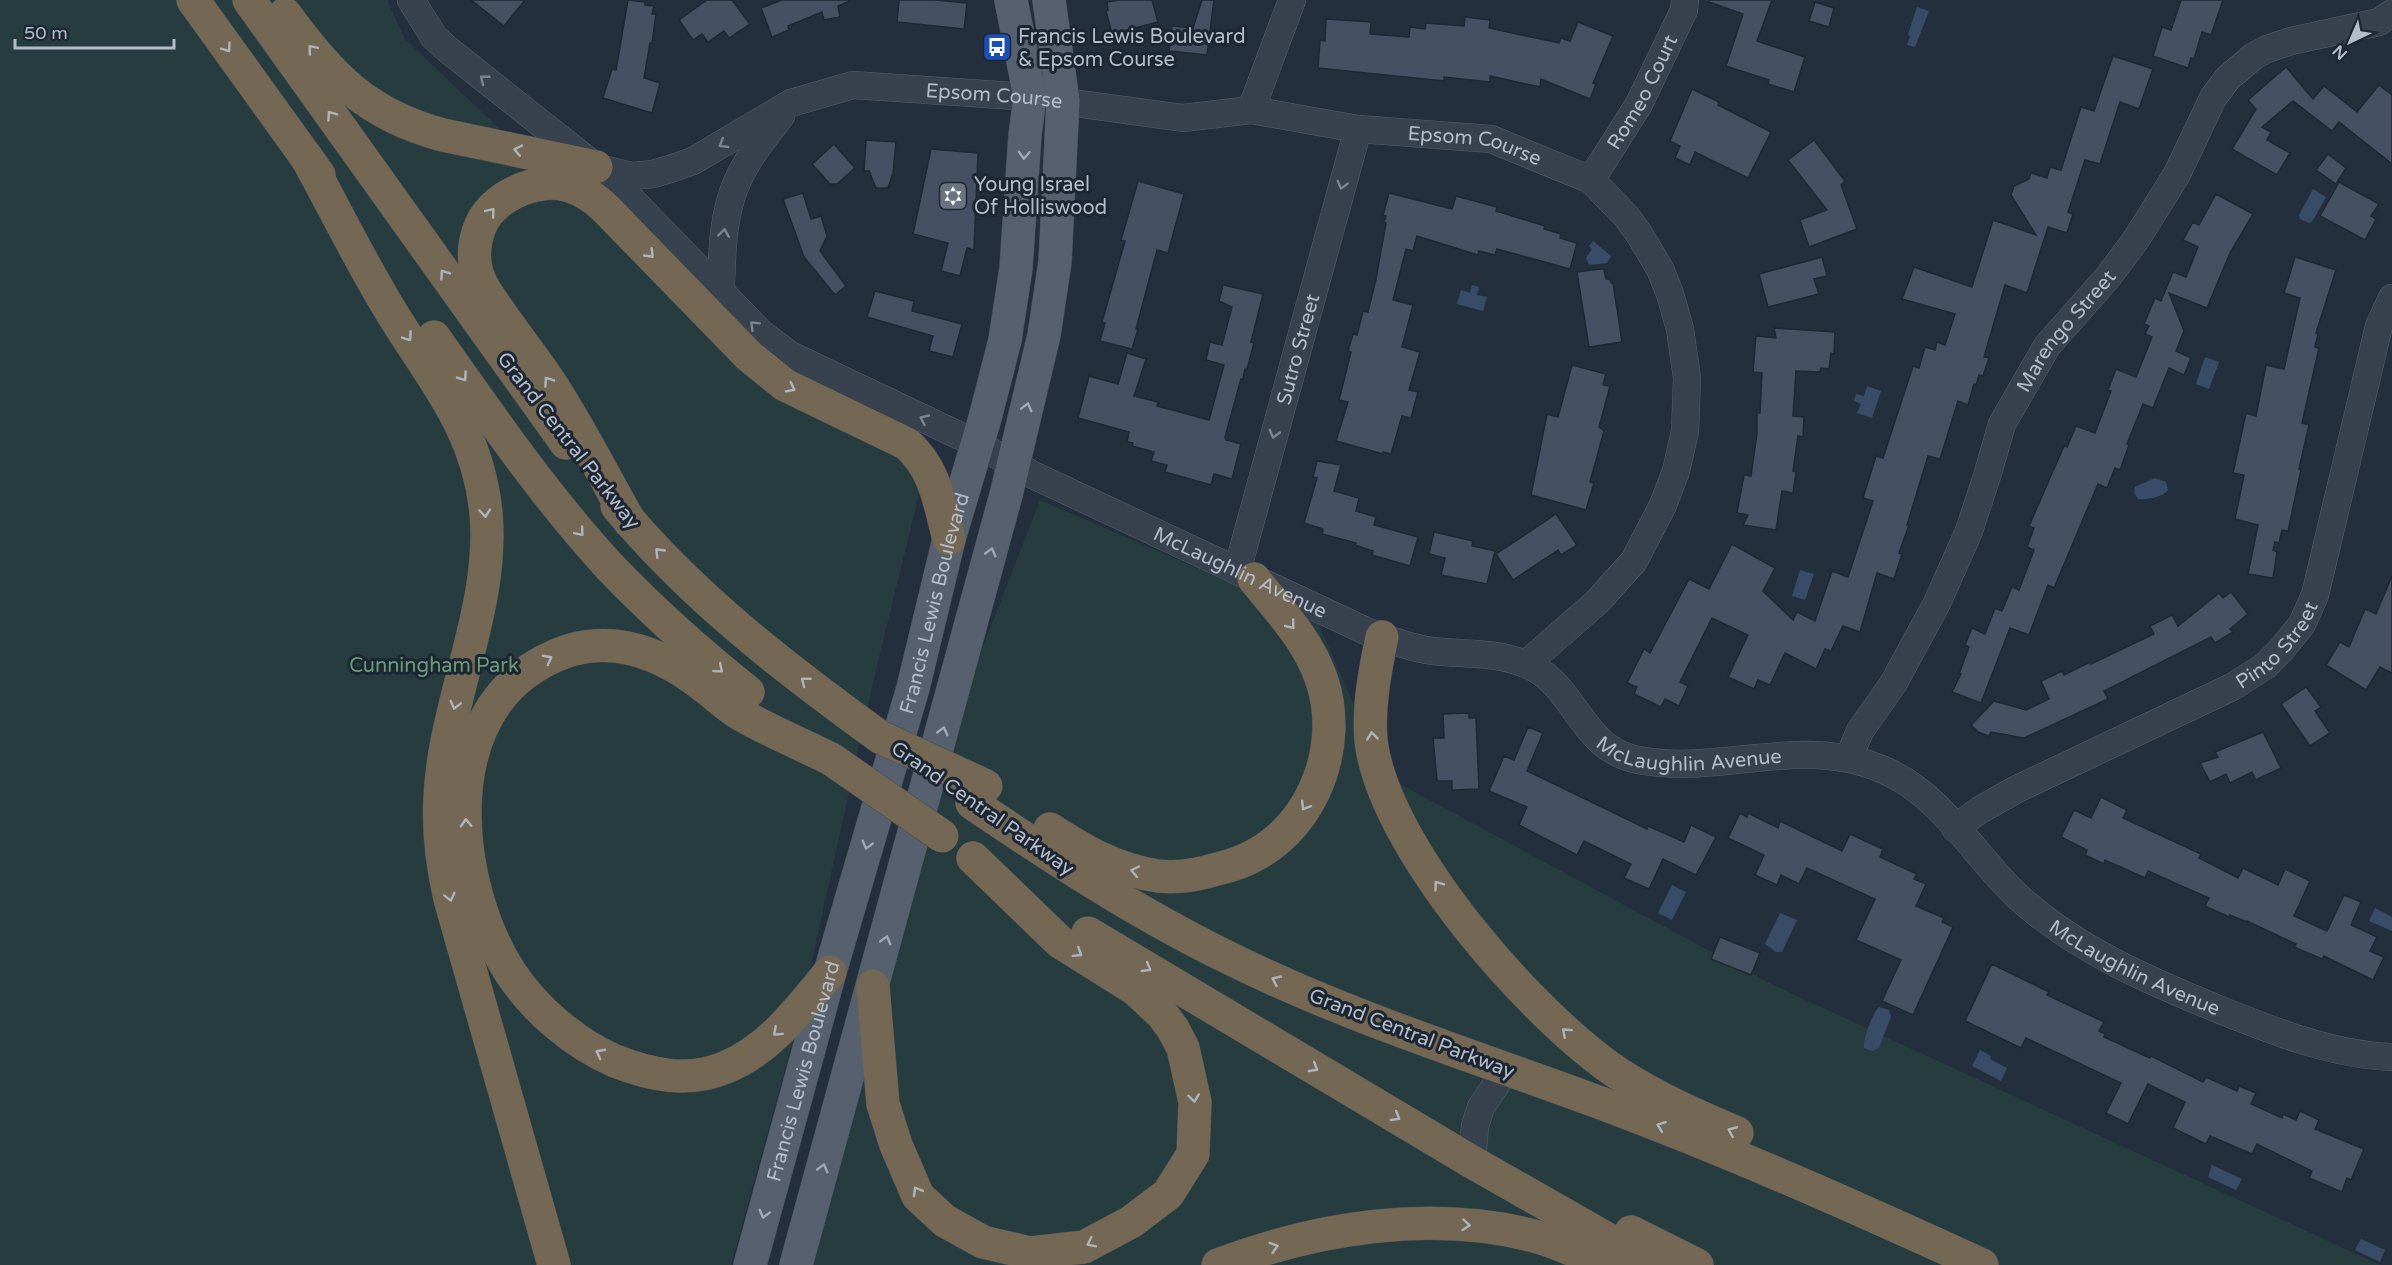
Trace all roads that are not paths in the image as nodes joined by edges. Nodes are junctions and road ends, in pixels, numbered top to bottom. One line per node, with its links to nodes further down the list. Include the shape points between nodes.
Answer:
1 (193, 0): 15 (highway, one-way to 15)
2 (249, 0): 23 (highway, Grand Central Parkway, one-way to 2, via 532,399)
3 (275, 0): 16 (highway, one-way to 3, via 443,135 387,116 340,81)
4 (411, 0): 16 (street, one-way to 4, via 447,49 423,22)
5 (1011, 0): 10 (main road, Francis Lewis Boulevard)
6 (1049, 0): 11 (main road, Francis Lewis Boulevard)
7 (1292, 0): 13 (street)
8 (1685, 0): 17 (street, Romeo Court, via 1684,10 1639,104)
9 (2392, 13): 28 (street, Marengo Street, via 2379,22 2267,49 2228,78 2138,238 2047,346 2002,424 1972,520 1937,603 1893,684 1860,731)
10 (1030, 97): 11 (street, Epsom Course); 12 (street, Epsom Course, via 853,85); 21 (main road, Francis Lewis Boulevard, one-way to 21, via 1010,308)
11 (1063, 101): 13 (street, Epsom Course, via 1183,117); 22 (main road, Francis Lewis Boulevard, one-way to 11, via 1051,297)
12 (791, 103): 16 (street, Epsom Course, one-way to 16, via 693,161 673,168 633,176); 18 (street, one-way to 12, via 726,220 736,183)
13 (1251, 111): 14 (street, Epsom Course)
14 (1358, 129): 17 (street, Epsom Course, via 1491,139); 25 (street, Sutro Street, one-way to 25)
15 (307, 158): 29 (highway, one-way to 29, via 510,444 596,550 693,646); 39 (highway, one-way to 39, via 394,317 466,432 481,485 486,514 485,571 476,625 446,744 439,840 450,899)
16 (596, 167): 18 (street)
17 (1591, 180): 27 (street, Epsom Course, via 1641,237 1670,294 1680,328 1687,378 1685,431 1663,505 1634,561 1597,602)
18 (721, 291): 21 (street, one-way to 18, via 790,355 762,334)
19 (2392, 300): 20 (street, Pinto Street, via 2379,326)
20 (2384, 343): 31 (street, Pinto Street, via 2315,595 2282,650 2232,687 2015,790)
21 (976, 444): 22 (street, McLaughlin Avenue); 24 (main road, Francis Lewis Boulevard)
22 (1014, 464): 25 (street, McLaughlin Avenue); 34 (main road, Francis Lewis Boulevard, one-way to 22)
23 (630, 522): 24 (highway, one-way to 24, via 558,394 485,291 476,271 475,247 486,216 503,200 534,185 559,183 592,197 772,377 907,444 929,470); 30 (highway, Grand Central Parkway, one-way to 23, bridge, via 880,737 852,716 740,628)
24 (949, 538): 33 (main road, Francis Lewis Boulevard, one-way to 33, via 913,688)
25 (1246, 575): 26 (street, McLaughlin Avenue); 30 (highway, one-way to 30, via 1309,651 1323,682 1328,712 1328,747 1312,794 1294,821 1270,845 1240,862 1207,872 1175,876 1139,872 1111,865)
26 (1382, 637): 27 (street, McLaughlin Avenue, via 1418,648 1489,654); 48 (highway, one-way to 26, via 1845,1178 1700,1118 1646,1090 1596,1058 1541,1008 1449,901 1411,843 1386,793 1370,720)
27 (1526, 664): 28 (street, McLaughlin Avenue, via 1554,684 1596,737 1628,757 1676,763 1805,754)
28 (1849, 757): 31 (street, McLaughlin Avenue, via 1912,785)
29 (831, 759): 32 (highway, bridge); 33 (highway, one-way to 29, via 781,1029 755,1051 724,1068 683,1077 659,1075 610,1059 562,1028 511,974 477,899 465,816 475,744 492,709 527,671 578,647 613,646 651,654 686,672 739,714)
30 (979, 795): 36 (highway, Grand Central Parkway, one-way to 30, via 1290,987 1221,954 1085,879)
31 (1956, 828): 35 (street, McLaughlin Avenue, via 2025,903 2112,961 2288,1036 2354,1053)
32 (973, 858): 34 (highway, one-way to 34, via 1060,942 1135,989 1173,1029 1183,1048 1196,1102 1193,1154 1168,1194 1131,1222 1084,1247 1030,1253 983,1242 945,1221 918,1196 883,1104); 37 (highway, one-way to 37, via 1104,943)
33 (830, 972): 40 (main road, Francis Lewis Boulevard, one-way to 40)
34 (873, 986): 41 (main road, Francis Lewis Boulevard, one-way to 34)
35 (2392, 1057)
36 (1506, 1070): 37 (street, via 1481,1107); 38 (highway, Grand Central Parkway, one-way to 36)
37 (1472, 1162): 44 (highway); 45 (highway)
38 (1773, 1172): 46 (highway, via 1892,1249); 47 (highway, Grand Central Parkway)
39 (554, 1265)
40 (750, 1265)
41 (796, 1265)
42 (1218, 1265): 43 (highway, one-way to 43, via 1310,1237 1376,1227 1436,1224 1466,1224 1519,1233)
43 (1611, 1265)
44 (1653, 1265)
45 (1697, 1265)
46 (1927, 1265)
47 (1982, 1265)
48 (1988, 1265)

